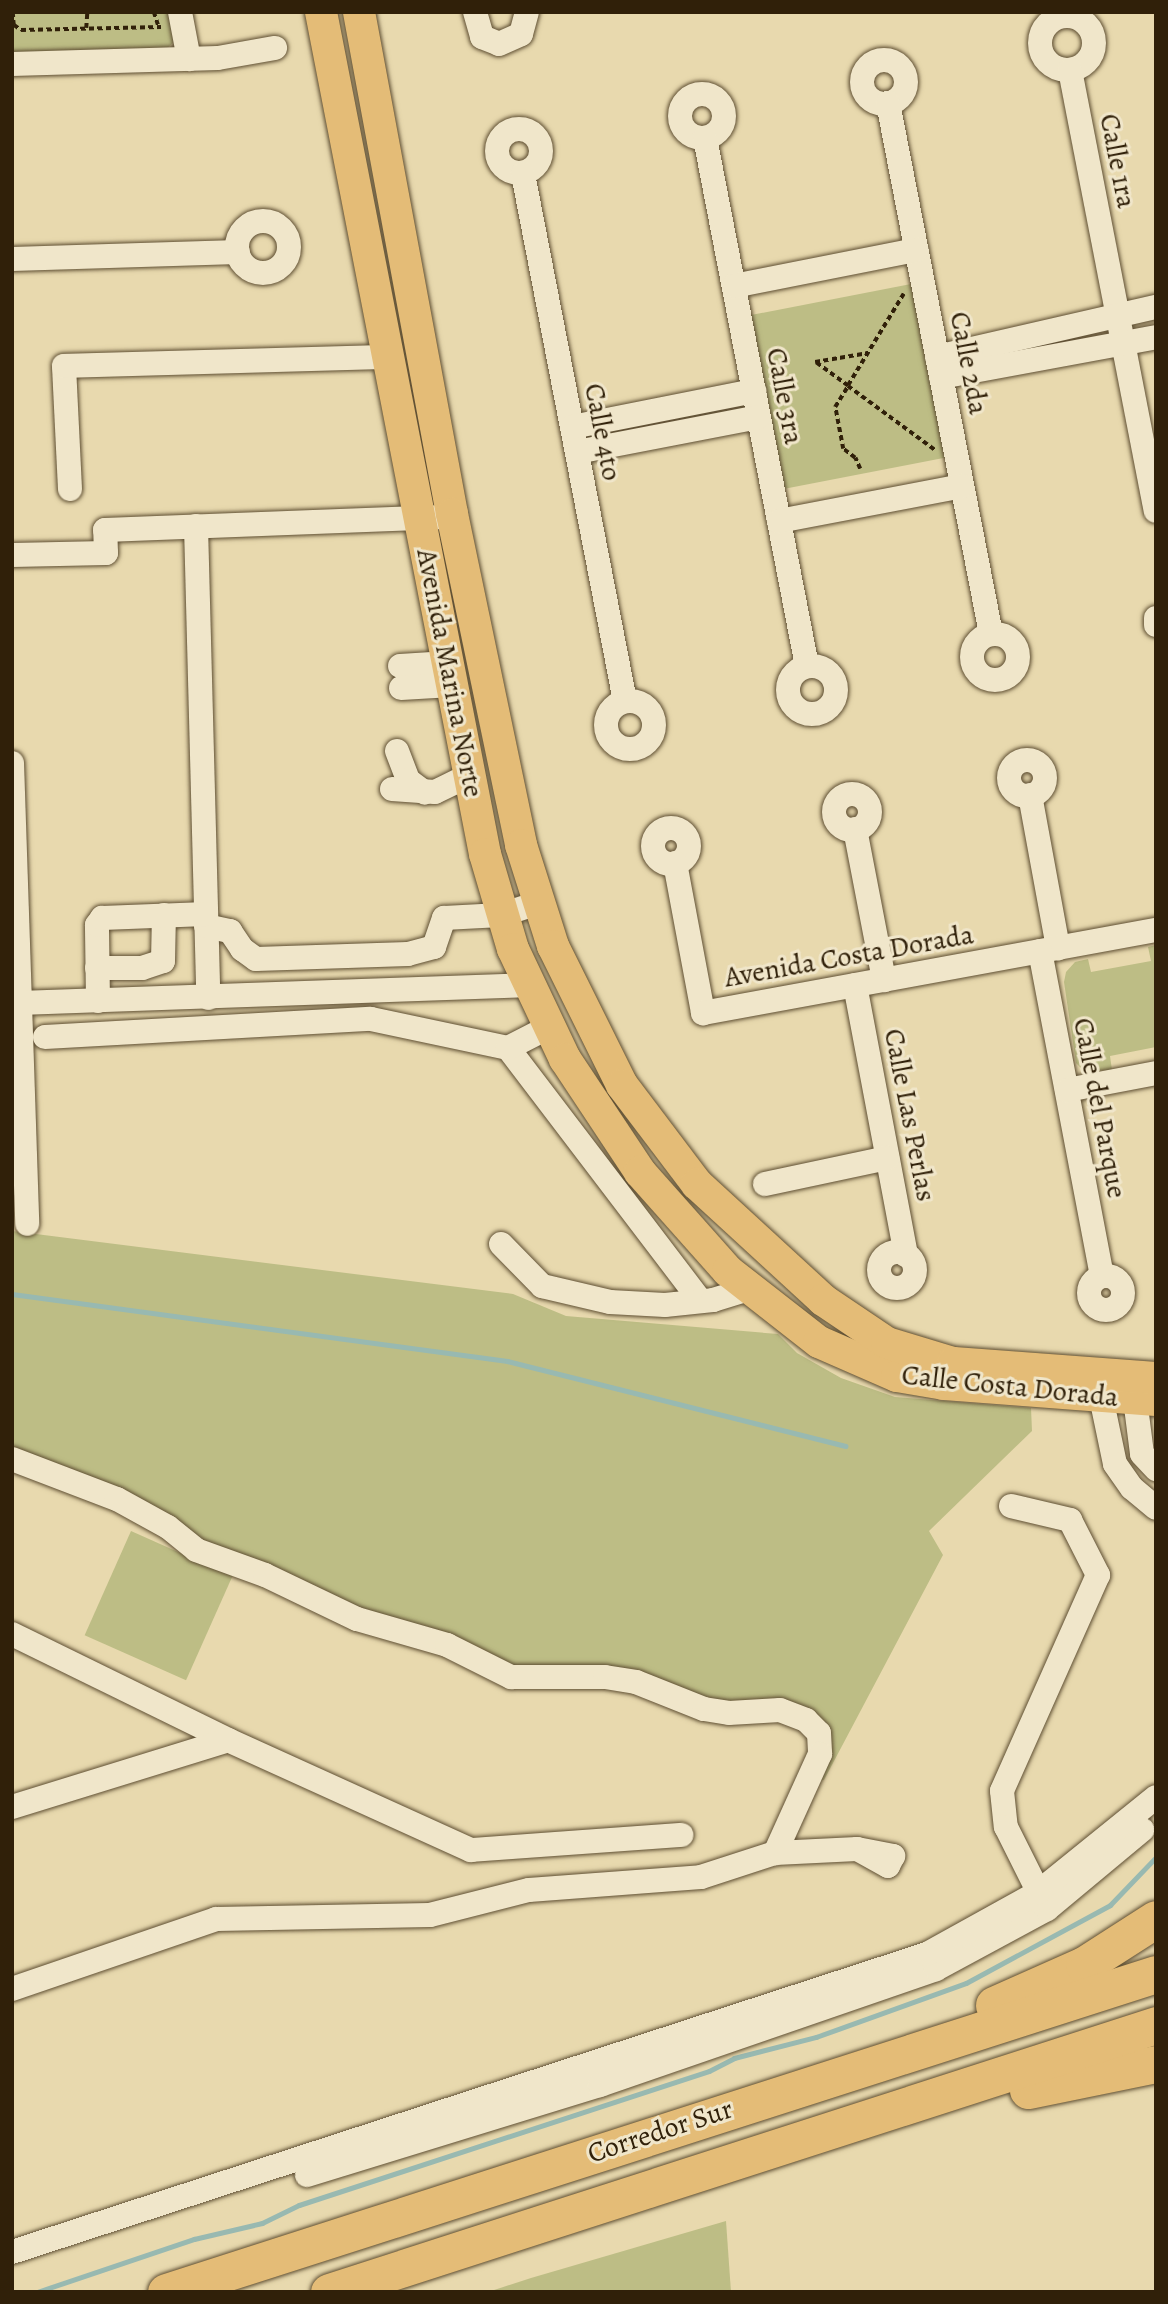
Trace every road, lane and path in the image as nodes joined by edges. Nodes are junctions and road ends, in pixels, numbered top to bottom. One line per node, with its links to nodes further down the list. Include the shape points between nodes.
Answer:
1 (13, 12): 9 (path, via 14,25 21,30)
2 (86, 12): 9 (path)
3 (154, 12): 9 (path, via 159,27)
4 (180, 12): 11 (street)
5 (321, 12): 16 (main road, Avenida Marina Norte)
6 (359, 12): 15 (main road, Avenida Marina Norte)
7 (475, 12): 8 (street, via 482,37 499,44 521,34)
8 (527, 12)
9 (86, 28)
10 (275, 47): 11 (street)
11 (189, 60): 12 (street)
12 (12, 64)
13 (1070, 70): 25 (street, Calle 1ra)
14 (888, 103): 19 (street, Calle 2da)
15 (378, 115): 16 (main road); 40 (main road, Avenida Marina Norte)
16 (344, 121): 28 (main road, Avenida Marina Norte)
17 (705, 138): 22 (street, Calle 3ra)
18 (523, 173): 33 (street, Calle 4to)
19 (916, 250): 22 (street); 29 (street, Calle 2da)
20 (238, 252): 21 (street)
21 (12, 259)
22 (734, 286): 31 (street, Calle 3ra)
23 (906, 289): 27 (path)
24 (1156, 307): 25 (street)
25 (1121, 331): 26 (street); 29 (street); 39 (street, Calle 1ra)
26 (1156, 337)
27 (868, 353): 30 (path); 30 (path, via 816,362)
28 (389, 357): 38 (street, via 64,366); 41 (main road, Avenida Marina Norte)
29 (939, 367): 37 (street, Calle 2da)
30 (848, 386): 35 (path); 36 (path, via 835,407 843,449)
31 (754, 391): 32 (street, Calle 3ra); 33 (street)
32 (759, 417): 34 (street); 42 (street, Calle 3ra)
33 (572, 427): 34 (street, Calle 4to)
34 (577, 452): 51 (street, Calle 4to)
35 (939, 453)
36 (860, 469)
37 (962, 486): 42 (street); 47 (street, Calle 2da)
38 (70, 489)
39 (1156, 511)
40 (452, 514): 41 (street); 60 (main road, Avenida Marina Norte, via 520,845)
41 (419, 519): 43 (street); 49 (main road, Avenida Marina Norte)
42 (779, 521): 48 (street, Calle 3ra)
43 (196, 526): 44 (street, via 105,530 106,553); 63 (street)
44 (12, 555)
45 (1156, 618): 46 (street)
46 (1156, 625)
47 (991, 634)
48 (807, 666)
49 (450, 674): 50 (street); 54 (main road, Avenida Marina Norte)
50 (400, 677)
51 (625, 701)
52 (397, 751): 56 (street, via 408,780)
53 (12, 763): 74 (street)
54 (470, 775): 56 (street, via 443,790); 62 (main road, Avenida Marina Norte)
55 (392, 789): 56 (street)
56 (425, 793)
57 (1030, 795): 65 (street, Calle del Parque)
58 (855, 829): 68 (street)
59 (675, 863): 70 (street, Avenida Costa Dorada, via 703,1013)
60 (539, 903): 62 (street); 83 (main road, Avenida Marina Norte, via 573,991 622,1085 697,1184)
61 (164, 915): 63 (street); 67 (street, via 163,961 142,968); 67 (street, via 102,918 97,925)
62 (501, 915): 66 (street, via 444,918 434,947 427,950); 69 (main road, Avenida Marina Norte)
63 (206, 920): 66 (street, via 230,931 256,959); 72 (street)
64 (1156, 930): 65 (street, Avenida Costa Dorada)
65 (1049, 950): 68 (street, Avenida Costa Dorada); 79 (street, Calle del Parque)
66 (363, 955): 71 (street)
67 (97, 968): 73 (street)
68 (884, 980): 70 (street, Avenida Costa Dorada)
69 (529, 985): 71 (street); 75 (main road, Avenida Marina Norte)
70 (855, 985): 80 (street, Calle Las Perlas)
71 (365, 991): 72 (street)
72 (208, 998): 73 (street)
73 (98, 1001): 74 (street)
74 (19, 1003): 82 (street)
75 (549, 1027): 77 (street); 87 (main road, Avenida Marina Norte, via 640,1172)
76 (45, 1038): 77 (street, via 371,1019)
77 (508, 1048): 88 (street)
78 (1156, 1073): 79 (street)
79 (1067, 1090): 86 (street, Calle del Parque)
80 (887, 1158): 81 (street); 85 (street, Calle Las Perlas)
81 (765, 1184)
82 (27, 1224)
83 (755, 1241): 87 (main road); 89 (main road, Calle Costa Dorada, via 823,1300 887,1343 980,1366)
84 (500, 1244): 88 (street, via 542,1286 610,1302 664,1305)
85 (906, 1255)
86 (1102, 1276)
87 (738, 1280): 88 (street); 90 (main road, Calle Costa Dorada, via 819,1342 856,1362 897,1376)
88 (700, 1300)
89 (1149, 1392): 90 (main road, Calle Costa Dorada); 92 (street, via 1142,1454)
90 (1101, 1397): 93 (street, via 1115,1464 1132,1488)
91 (12, 1458): 102 (street, via 126,1503 196,1550 265,1575 358,1619 447,1645 511,1677 605,1677 636,1682 704,1709 729,1713 780,1710 806,1720 819,1733 820,1754)
92 (1156, 1469)
93 (1154, 1505)
94 (1011, 1506): 103 (street, via 1070,1520 1098,1575 1002,1791 1006,1827)
95 (12, 1634): 96 (street)
96 (228, 1740): 98 (street); 100 (street, via 471,1850)
97 (1156, 1797): 103 (street)
98 (12, 1807)
99 (1156, 1818): 103 (street)
100 (681, 1835)
101 (857, 1849): 102 (street)
102 (775, 1853): 106 (street, via 701,1877 529,1890 430,1915 216,1919)
103 (1042, 1901): 111 (street, via 927,1954); 112 (street, via 936,1969 600,2085)
104 (1156, 1919): 109 (highway, via 1084,1965)
105 (1156, 1973): 109 (highway, Corredor Sur)
106 (12, 1989)
107 (1156, 2025): 110 (highway, Corredor Sur)
108 (1156, 2064): 110 (highway)
109 (819, 2080): 113 (highway, Corredor Sur)
110 (791, 2141): 114 (highway, Corredor Sur)
111 (12, 2252)
112 (12, 2269)
113 (166, 2292)
114 (329, 2292)

